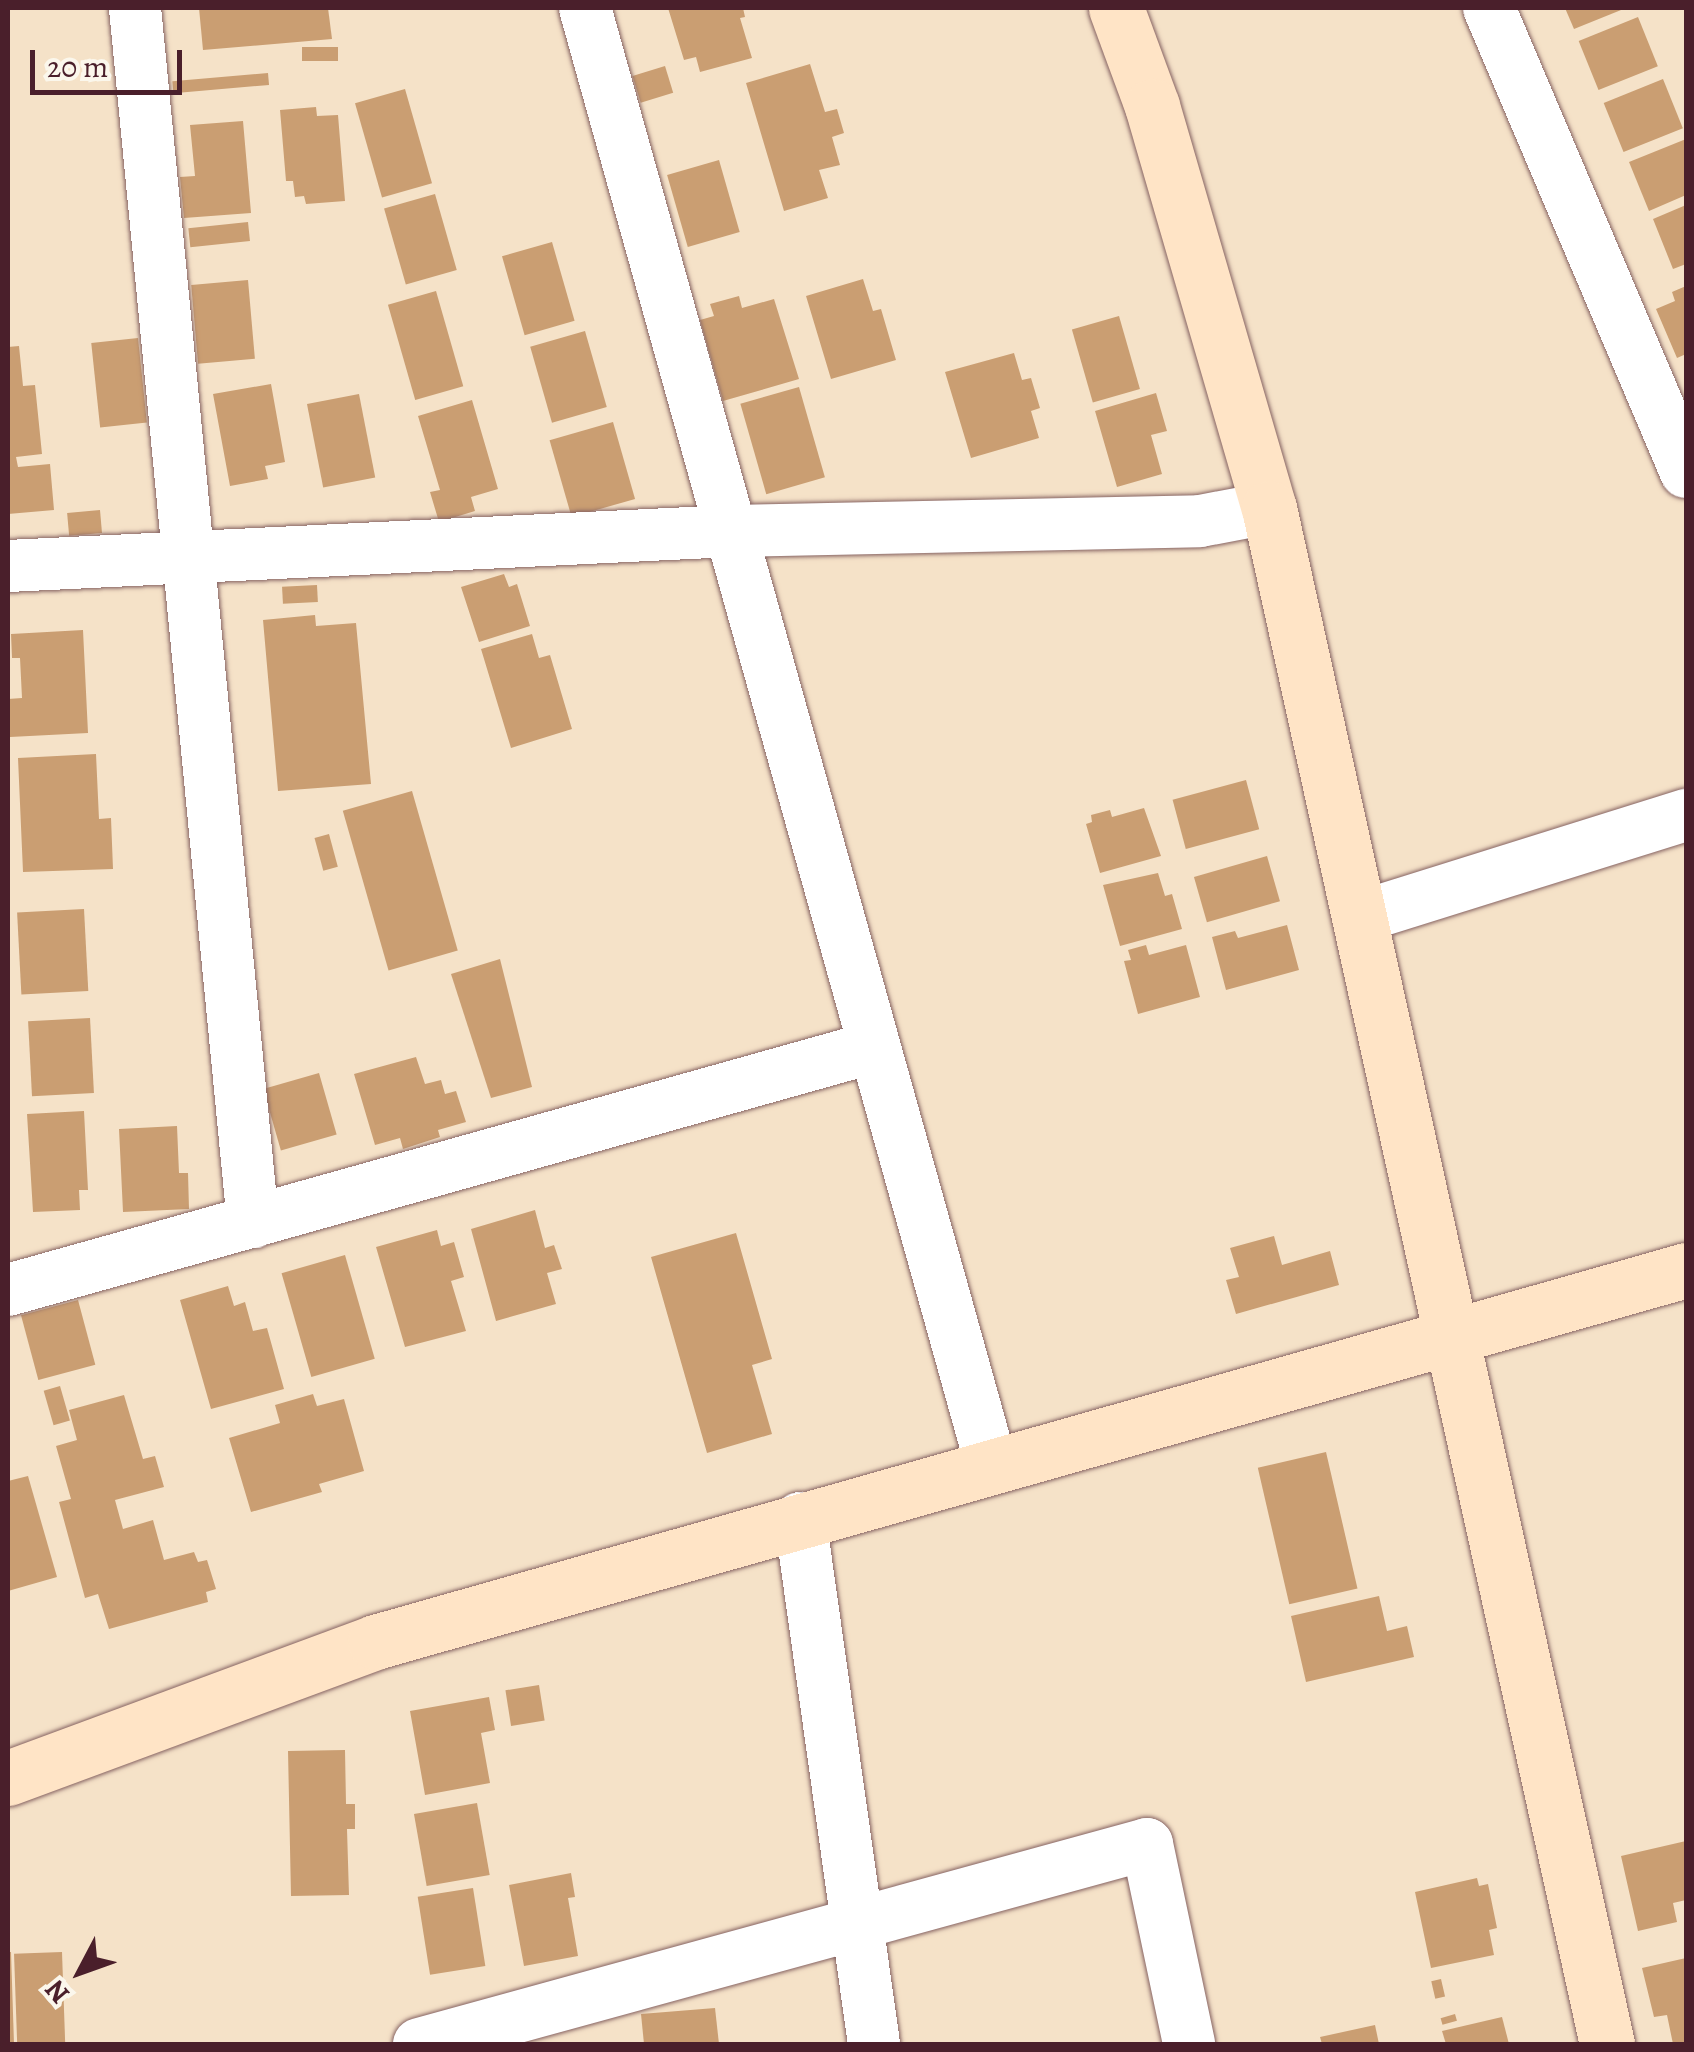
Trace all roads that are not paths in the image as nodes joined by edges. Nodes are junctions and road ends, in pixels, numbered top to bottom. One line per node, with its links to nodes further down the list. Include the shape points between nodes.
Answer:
1 (135, 8): 8 (street)
2 (585, 8): 7 (street)
3 (1116, 8): 6 (street, via 1152,106)
4 (1489, 8): 5 (street)
5 (1686, 472)
6 (1269, 508): 7 (street, via 1200,522); 11 (street)
7 (732, 532): 8 (street); 12 (street)
8 (186, 561): 9 (street); 13 (street)
9 (8, 566)
10 (1686, 815): 11 (street)
11 (1360, 916): 16 (street)
12 (874, 1046): 13 (street); 17 (street)
13 (253, 1222): 15 (street)
14 (1686, 1270): 16 (street)
15 (8, 1290)
16 (1450, 1336): 17 (street); 25 (street)
17 (992, 1468): 18 (street)
18 (800, 1518): 19 (street, via 375,1642); 20 (street)
19 (8, 1778)
20 (856, 1924): 21 (street); 23 (street); 24 (street, via 1147,1844)
21 (590, 2021): 22 (street)
22 (419, 2044)
23 (874, 2044)
24 (1189, 2044)
25 (1607, 2044)

